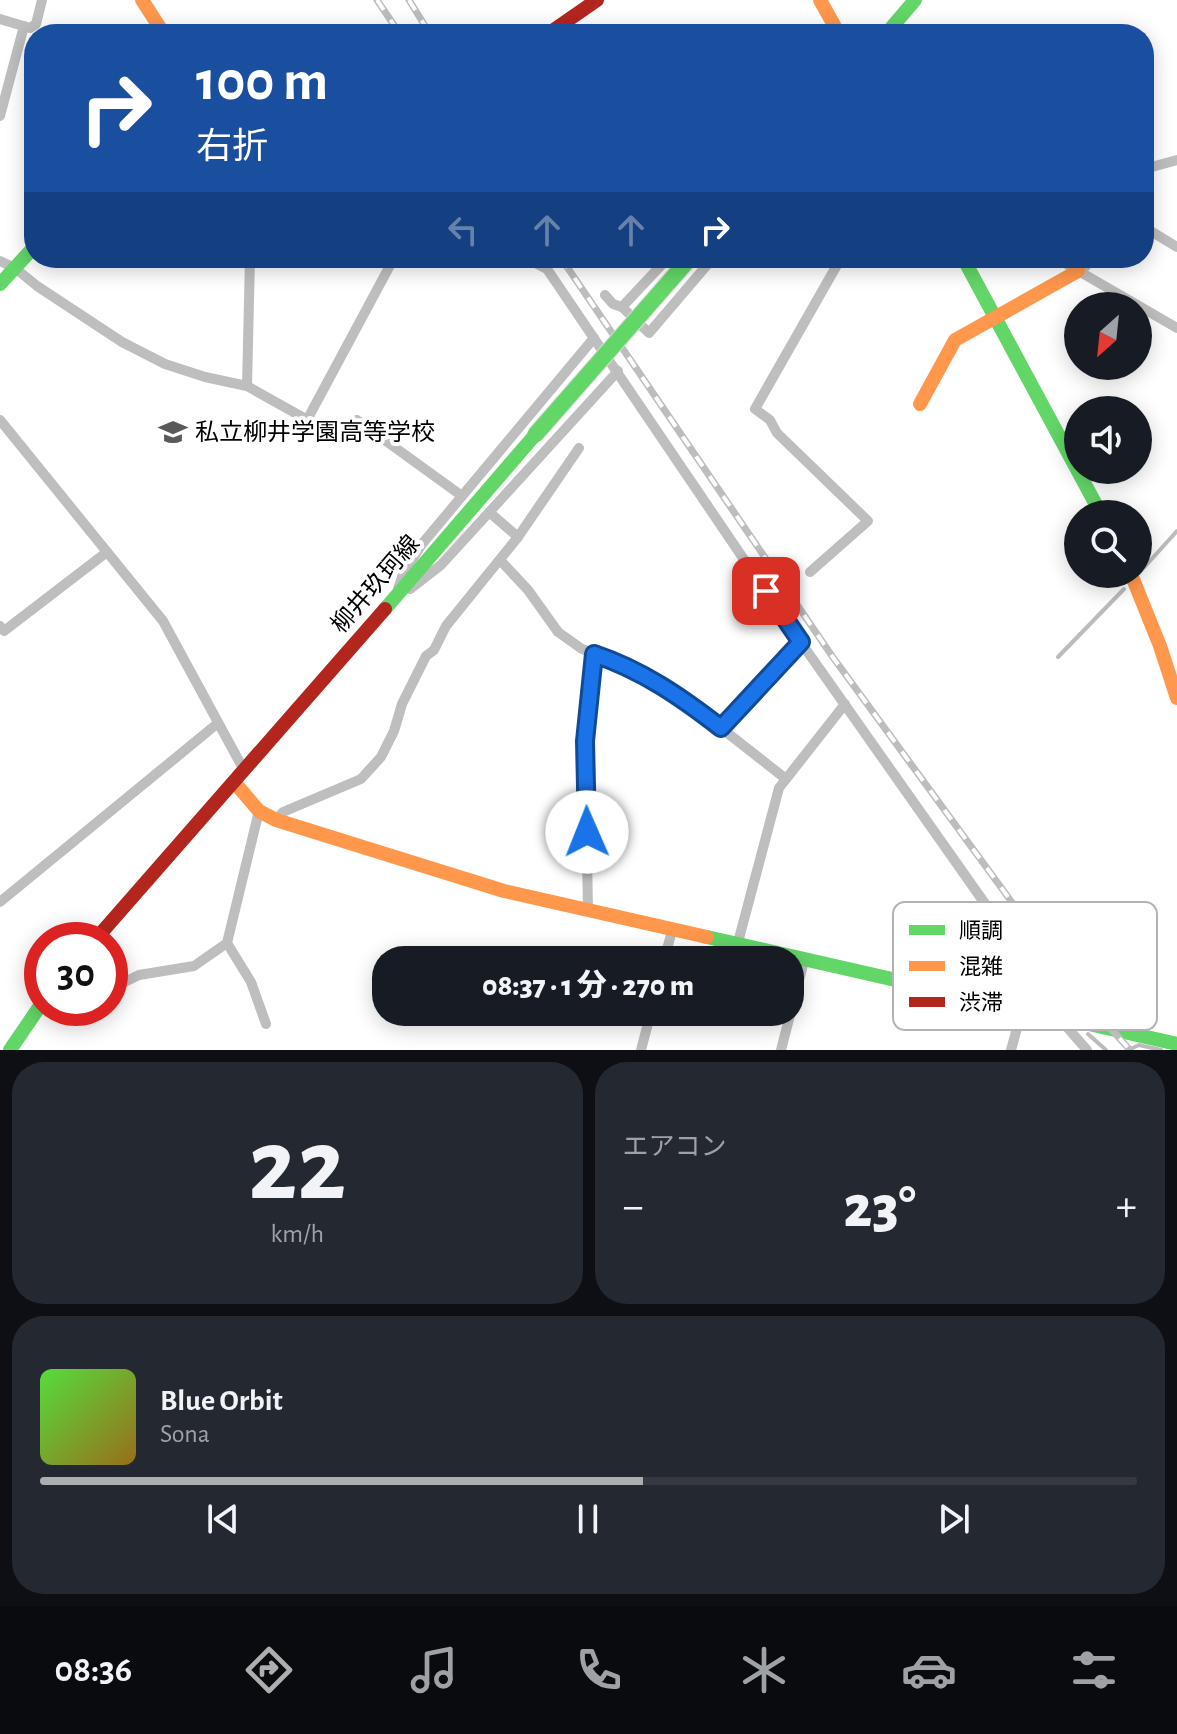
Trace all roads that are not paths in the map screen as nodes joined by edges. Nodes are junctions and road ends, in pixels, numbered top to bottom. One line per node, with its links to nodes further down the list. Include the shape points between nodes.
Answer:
1 (42, 0): 7 (street)
2 (142, 0): 8 (main road)
3 (597, 0): 9 (main road)
4 (820, 0): 10 (main road)
5 (915, 0): 11 (main road)
6 (0, 19): 12 (street)
7 (36, 24)
8 (158, 24)
9 (562, 24)
10 (833, 24)
11 (895, 24)
12 (24, 26): 13 (street)
13 (0, 113)
14 (1177, 161): 15 (street)
15 (1154, 167)
16 (1154, 233): 17 (street)
17 (1177, 247)
18 (24, 254): 19 (main road)
19 (7, 265): 31 (main road); 38 (street, via 122,342 165,364)
20 (250, 268): 38 (street)
21 (389, 268): 43 (street)
22 (545, 268): 36 (street)
23 (659, 268): 33 (street)
24 (681, 268): 53 (main road, 柳井玖珂線, bridge)
25 (704, 268): 33 (street, via 649,333)
26 (835, 268): 51 (street, via 755,409 868,521)
27 (969, 268): 34 (main road)
28 (1073, 268): 30 (street)
29 (1083, 268): 30 (street)
30 (1078, 271): 34 (main road); 35 (street)
31 (0, 284)
32 (605, 295): 33 (street)
33 (622, 307)
34 (996, 315): 40 (main road, via 955,340); 46 (main road)
35 (1177, 328)
36 (594, 338): 37 (street); 39 (street)
37 (618, 371): 41 (street); 55 (street)
38 (247, 386): 43 (street)
39 (551, 390): 41 (street); 45 (street)
40 (920, 404)
41 (577, 413): 47 (street)
42 (0, 420): 49 (street)
43 (307, 420): 45 (street, via 338,437 347,435 357,420)
44 (579, 448): 48 (street)
45 (462, 496): 53 (street, via 422,544)
46 (1094, 500)
47 (489, 512): 48 (street); 53 (street, via 441,565)
48 (518, 537): 50 (street)
49 (107, 552): 54 (street, via 4,631); 59 (street, via 163,621)
50 (500, 560): 56 (street, via 558,632); 64 (street, via 426,656 381,757 361,779 283,812)
51 (810, 572)
52 (1137, 588): 57 (main road)
53 (394, 598): 61 (main road, 柳井玖珂線)
54 (0, 626)
55 (801, 642): 58 (street); 60 (street)
56 (594, 654): 60 (street, via 647,676); 67 (street, via 585,741)
57 (1177, 698)
58 (845, 704): 62 (street); 66 (street)
59 (218, 723): 61 (street); 65 (street)
60 (721, 728): 62 (street)
61 (240, 778): 63 (main road); 68 (main road, 柳井玖珂線)
62 (786, 779): 72 (street, via 779,788)
63 (259, 811): 64 (main road); 70 (street)
64 (276, 820): 67 (main road, via 504,891)
65 (0, 902)
66 (984, 902)
67 (588, 911): 69 (main road)
68 (111, 922)
69 (672, 931): 71 (street); 72 (main road)
70 (227, 943): 74 (street, via 194,966); 76 (street, via 251,982)
71 (668, 946)
72 (737, 946)
73 (804, 961): 75 (main road)
74 (128, 980)
75 (893, 981)
76 (266, 1024)
77 (26, 1026): 84 (main road)
78 (647, 1026): 85 (street)
79 (787, 1026): 86 (street)
80 (1016, 1030): 87 (street)
81 (1070, 1030): 88 (street)
82 (1116, 1030): 83 (main road)
83 (1177, 1044)
84 (10, 1050)
85 (641, 1050)
86 (781, 1050)
87 (1011, 1050)
88 (1087, 1050)

